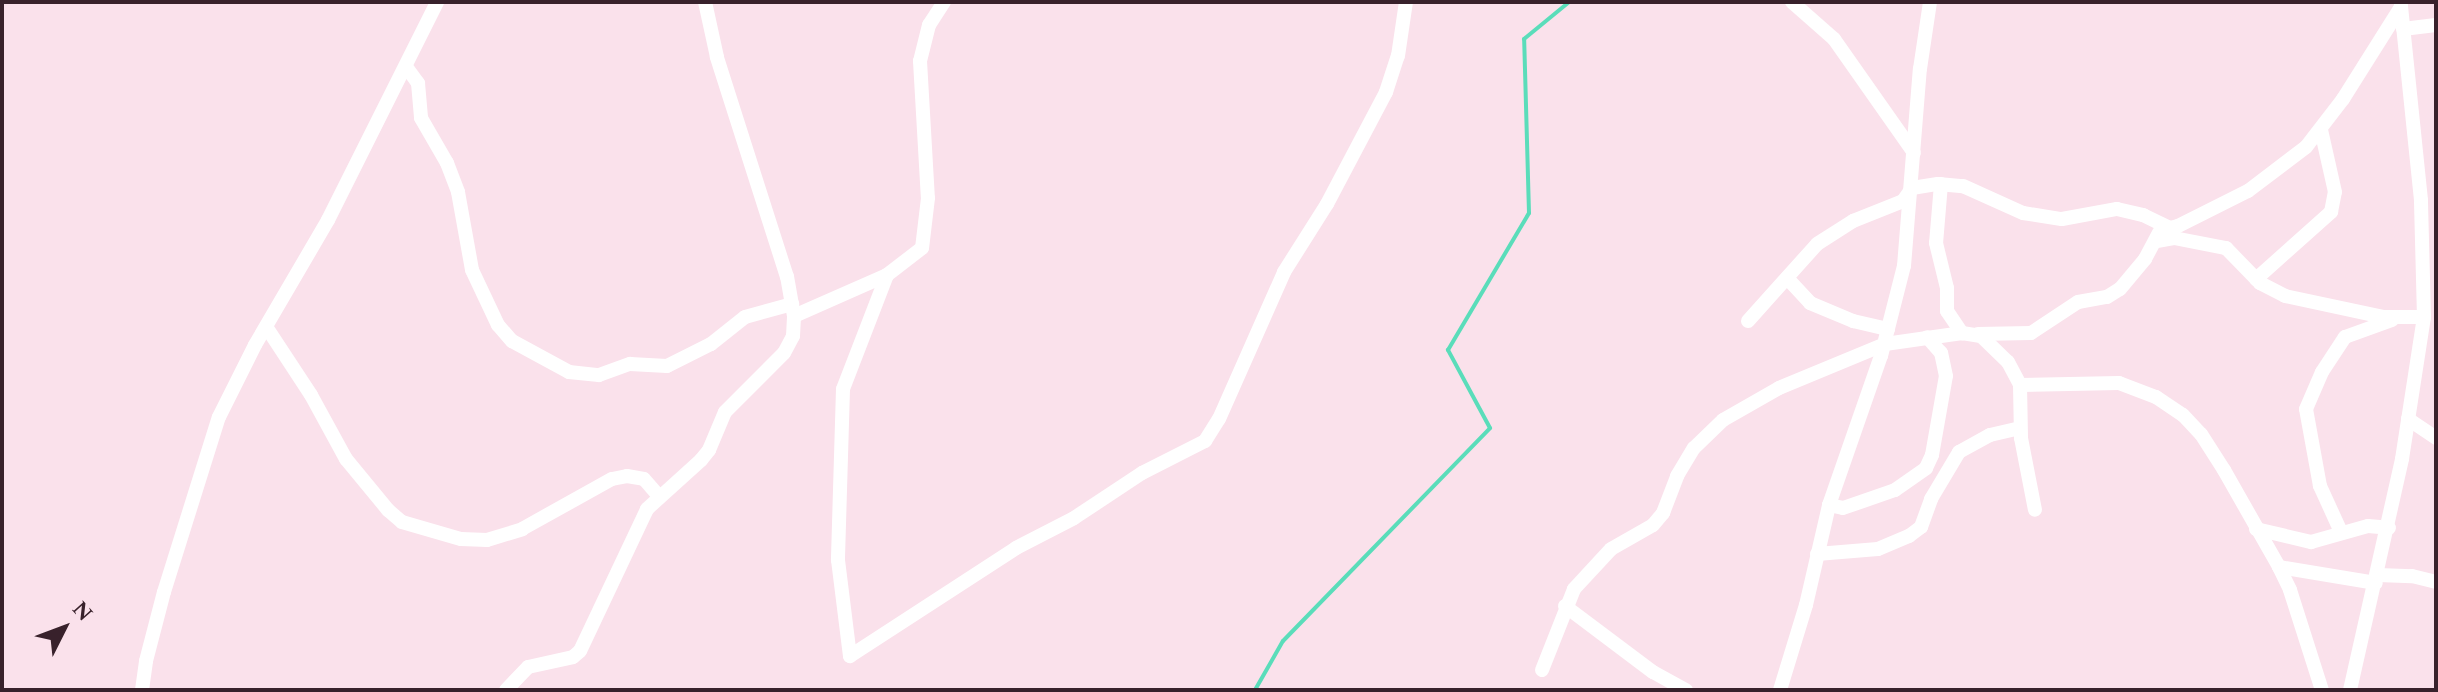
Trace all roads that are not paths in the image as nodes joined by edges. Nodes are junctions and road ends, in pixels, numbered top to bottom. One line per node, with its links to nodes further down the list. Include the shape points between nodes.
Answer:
1 (437, 2): 10 (street)
2 (705, 2): 20 (street)
3 (944, 2): 17 (street, via 929,25 920,61 927,229 922,248)
4 (1406, 2): 17 (street, via 1386,92 1276,288 1212,432 992,563 850,656 838,560 843,389)
5 (1792, 2): 12 (street, via 1834,39)
6 (1930, 2): 12 (street)
7 (2401, 4): 9 (street); 11 (street)
8 (2436, 25): 9 (street)
9 (2403, 29): 21 (street, via 2421,200)
10 (407, 68): 20 (street, via 418,83 421,118 458,192 472,270 498,325 512,341 569,372 599,375 630,364 667,366 711,344 745,317); 24 (street)
11 (2321, 130): 15 (street, via 2248,191 2178,226); 19 (street, via 2335,192 2331,212)
12 (1914, 153): 14 (street)
13 (1941, 184): 14 (street); 15 (street, via 1963,186 2023,213 2062,219 2117,209); 25 (street, via 1936,243 1947,311)
14 (1912, 188): 18 (street, via 1903,201 1853,221 1817,244); 26 (street, via 1904,266)
15 (2162, 225): 16 (street)
16 (2157, 241): 19 (street, via 2174,238 2226,248); 25 (street, via 2120,289 2107,297 2078,302 2031,333)
17 (887, 275): 20 (street)
18 (1787, 278): 23 (street); 26 (street, via 1810,303)
19 (2256, 279): 22 (street, via 2285,296)
20 (793, 310): 32 (street, via 793,336 784,353 725,412 701,460)
21 (2424, 317): 22 (street); 29 (street)
22 (2397, 318): 37 (street, via 2345,337 2306,409 2320,486)
23 (1748, 321)
24 (267, 328): 32 (street, via 346,459 402,522 461,539 487,540 522,529 612,479 644,479); 44 (street, via 224,406 202,463)
25 (1969, 333): 27 (street); 28 (street, via 2008,362)
26 (1886, 336): 27 (street); 33 (street); 42 (street, via 1771,393 1706,434 1686,460 1663,513 1596,562)
27 (1927, 337): 33 (street, via 1941,353 1946,376 1926,468 1895,490 1843,508)
28 (2020, 385): 30 (street); 36 (street, via 2119,383 2170,404 2201,434)
29 (2408, 419): 31 (street); 35 (street)
30 (2020, 428): 34 (street); 38 (street, via 1990,435 1959,452 1921,527 1909,536 1878,549)
31 (2436, 438)
32 (659, 496): 45 (street, via 639,521 580,651 528,667)
33 (1829, 505): 38 (street)
34 (2035, 510)
35 (2389, 528): 37 (street); 40 (street)
36 (2256, 529): 37 (street, via 2311,542); 39 (street)
37 (2341, 532)
38 (1817, 554): 47 (street)
39 (2279, 567): 40 (street); 48 (street)
40 (2377, 579): 41 (street, via 2412,576); 49 (street)
41 (2436, 582)
42 (1565, 606): 43 (street); 46 (street, via 1653,672)
43 (1542, 670)
44 (142, 690)
45 (506, 690)
46 (1686, 690)
47 (1780, 690)
48 (2322, 690)
49 (2350, 690)

